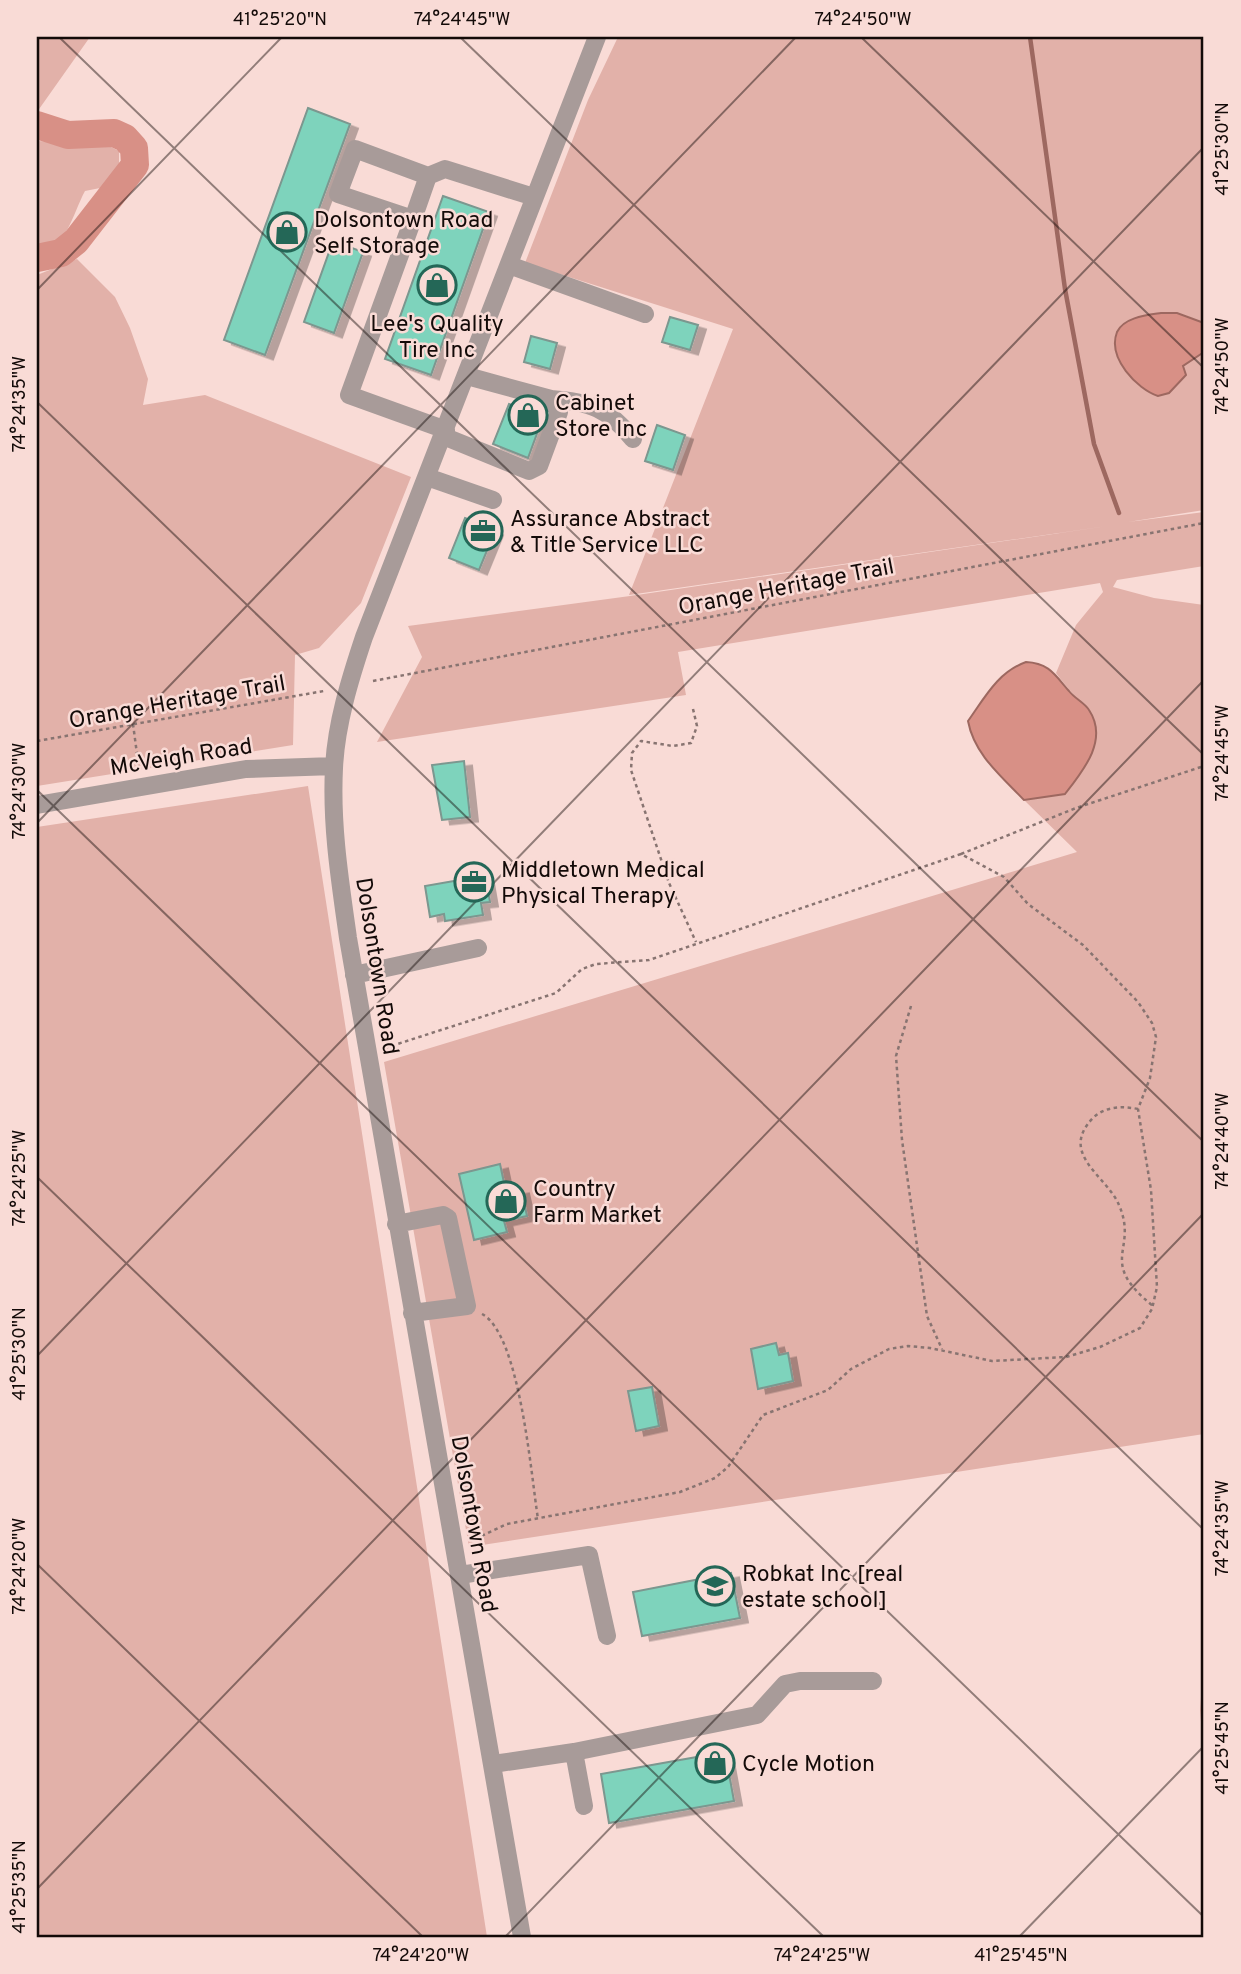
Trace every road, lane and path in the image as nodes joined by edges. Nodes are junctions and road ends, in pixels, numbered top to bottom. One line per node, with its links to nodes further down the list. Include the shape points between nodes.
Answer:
1 (597, 37): 3 (street, Dolsontown Road)
2 (428, 176): 3 (street, via 445,169); 4 (street); 4 (street, via 355,149 338,194)
3 (534, 197): 5 (street, Dolsontown Road)
4 (413, 219): 9 (street, via 349,396)
5 (509, 265): 6 (street); 7 (street, Dolsontown Road)
6 (645, 314)
7 (467, 376): 8 (street); 9 (street, Dolsontown Road)
8 (551, 399): 9 (street, via 559,412 539,466 529,471); 10 (street, via 587,402 618,420)
9 (444, 433): 11 (street, Dolsontown Road)
10 (633, 439)
11 (427, 477): 12 (street); 19 (street, Dolsontown Road, via 364,637 341,718)
12 (493, 500)
13 (1204, 523): 14 (path, Orange Heritage Trail)
14 (373, 681)
15 (324, 691): 17 (path, Orange Heritage Trail)
16 (693, 709): 24 (path, via 697,726 691,743 673,746 641,741 632,753 631,771 669,883)
17 (133, 724): 18 (path, Orange Heritage Trail); 21 (path)
18 (37, 741)
19 (334, 766): 21 (street, McVeigh Road, via 246,769); 26 (street, Dolsontown Road, via 337,855)
20 (1204, 766): 23 (path, via 1076,808)
21 (142, 787): 22 (street, McVeigh Road)
22 (37, 805)
23 (961, 853): 24 (path); 29 (path, via 1004,877 1028,904 1083,945 1138,1002 1156,1037 1150,1077)
24 (697, 943): 28 (path, via 649,960 596,964 582,969 556,993)
25 (478, 948): 26 (street)
26 (354, 975): 28 (street, Dolsontown Road)
27 (911, 1006): 34 (path, via 896,1056 902,1140 927,1316)
28 (367, 1053): 30 (street, Dolsontown Road)
29 (1138, 1109): 32 (path, via 1156,1236); 32 (path, via 1108,1108 1094,1116 1083,1131 1081,1146 1086,1162 1119,1204 1123,1219 1121,1270 1133,1290)
30 (396, 1224): 31 (street, via 443,1215 448,1219); 33 (street, Dolsontown Road)
31 (467, 1306): 33 (street); 35 (path, via 498,1328 505,1345 519,1390)
32 (1153, 1306): 34 (path, via 1140,1328 1066,1357 992,1361)
33 (412, 1313): 36 (street, Dolsontown Road)
34 (942, 1350): 35 (path, via 889,1349 851,1369 828,1390 763,1415 728,1467 715,1478 680,1492)
35 (538, 1519): 36 (path, via 507,1524)
36 (455, 1549): 37 (street, Dolsontown Road)
37 (460, 1575): 38 (street, via 589,1555); 41 (street, Dolsontown Road)
38 (607, 1636)
39 (873, 1681): 40 (street, via 785,1684 757,1715)
40 (574, 1752): 41 (street); 42 (street)
41 (493, 1763): 43 (street, Dolsontown Road)
42 (584, 1806)
43 (522, 1937)

